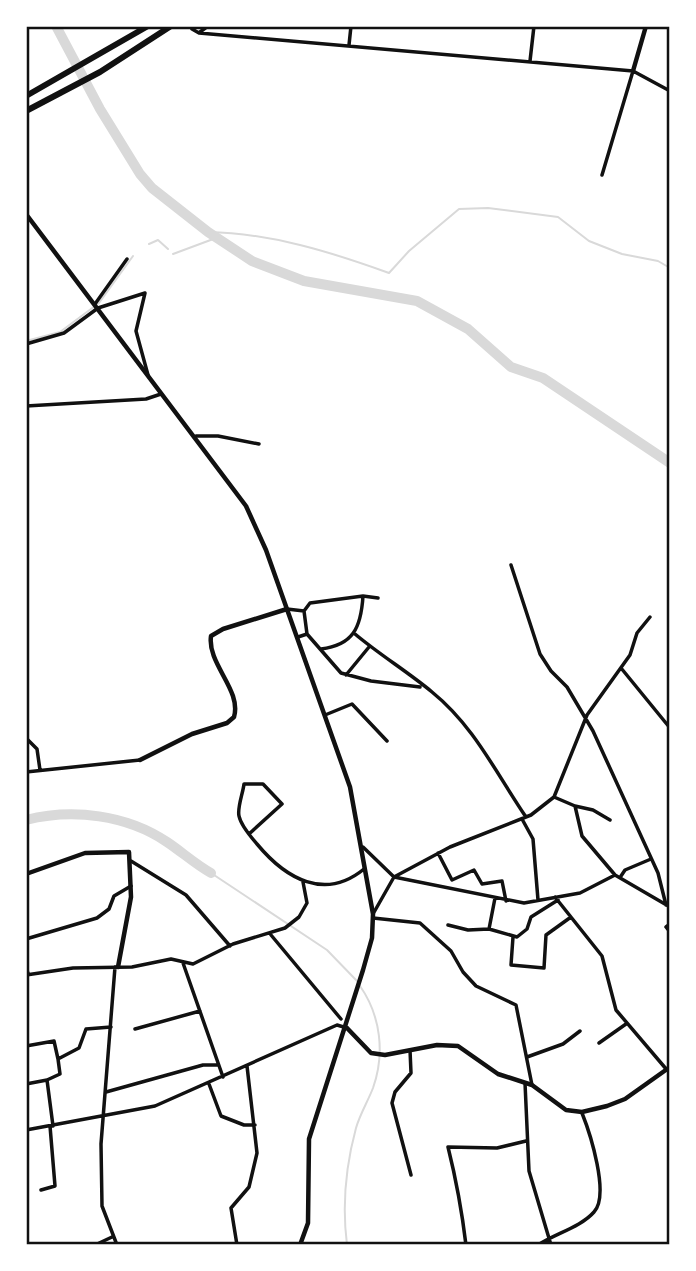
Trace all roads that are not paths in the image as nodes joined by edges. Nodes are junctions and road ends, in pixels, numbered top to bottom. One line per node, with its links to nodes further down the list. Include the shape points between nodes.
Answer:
1 (148, 26): 13 (highway)
2 (171, 26): 14 (highway, via 100,72)
3 (208, 26): 8 (street)
4 (351, 26): 9 (street)
5 (534, 26): 10 (street)
6 (646, 26): 11 (street)
7 (192, 29): 8 (street)
8 (199, 33): 9 (street)
9 (349, 45): 10 (street)
10 (530, 61): 11 (street)
11 (633, 71): 12 (street); 15 (street)
12 (670, 91)
13 (26, 96)
14 (26, 111)
15 (602, 174)
16 (26, 214): 18 (street)
17 (127, 258): 18 (street)
18 (96, 306): 19 (street, via 64,333); 20 (street); 20 (street, via 145,293 136,331)
19 (26, 344)
20 (148, 375): 21 (street)
21 (163, 393): 22 (street, via 146,399); 23 (street)
22 (26, 406)
23 (196, 436): 24 (street); 28 (street, via 246,506)
24 (259, 444)
25 (511, 565): 40 (street, via 545,664 567,687)
26 (363, 596): 27 (street); 29 (street, via 310,603); 32 (street)
27 (378, 598)
28 (287, 609): 29 (street); 33 (street); 44 (street, via 211,636 213,654 234,702 234,717)
29 (304, 611): 31 (street)
30 (650, 617): 36 (street)
31 (307, 634): 33 (street); 35 (street)
32 (355, 634): 34 (street); 35 (street, via 341,646)
33 (297, 637): 39 (street)
34 (370, 646): 37 (street); 38 (street)
35 (321, 649): 37 (street, via 333,667)
36 (621, 668): 40 (street); 41 (street)
37 (346, 675): 38 (street)
38 (422, 687): 49 (street, via 431,690 485,749)
39 (325, 715): 43 (street, via 352,704); 52 (street, via 350,788)
40 (586, 718): 47 (street); 54 (street)
41 (670, 728)
42 (26, 738): 45 (street, via 37,749)
43 (387, 741)
44 (141, 760): 45 (street)
45 (40, 770): 46 (street)
46 (26, 772)
47 (554, 797): 48 (street); 49 (street)
48 (575, 806): 50 (street); 58 (street, via 586,844)
49 (524, 818): 53 (street); 65 (street, via 533,839)
50 (610, 820)
51 (249, 834): 51 (street, via 239,816 244,784 263,784 282,804); 61 (street, via 280,867)
52 (363, 847): 56 (street); 60 (street)
53 (438, 853): 60 (street); 66 (street, via 452,880 474,870 482,884 502,881)
54 (651, 859): 59 (street); 67 (street)
55 (131, 861): 57 (street, via 129,852 121,850 94,852); 62 (street); 77 (street, via 186,895)
56 (366, 868): 61 (street, via 348,882); 68 (street)
57 (26, 874)
58 (615, 875): 59 (street); 64 (street, via 580,893)
59 (621, 876): 67 (street)
60 (394, 877): 63 (street); 68 (street)
61 (303, 883): 74 (street, via 307,904 285,928)
62 (131, 886): 76 (street, via 114,896 97,918); 80 (street, via 129,917)
63 (495, 898): 66 (street); 72 (street)
64 (556, 898): 65 (street); 69 (street); 75 (street, via 531,917 525,932)
65 (538, 900): 66 (street)
66 (506, 901)
67 (668, 906)
68 (373, 916): 86 (street, via 369,950); 92 (street, via 420,923 451,951 476,985 516,1005)
69 (571, 917): 75 (street, via 546,935 544,968 511,965); 84 (street, via 603,956 613,1004)
70 (670, 924): 73 (street, via 666,927)
71 (448, 925): 72 (street)
72 (489, 929): 75 (street)
73 (670, 932)
74 (271, 935): 77 (street); 83 (street)
75 (513, 937)
76 (26, 939)
77 (230, 946): 78 (street, via 204,961)
78 (183, 963): 80 (street, via 171,959); 82 (street)
79 (26, 964): 81 (street)
80 (116, 967): 81 (street); 85 (street)
81 (27, 975)
82 (200, 1011): 87 (street); 94 (street)
83 (341, 1019)
84 (626, 1024): 89 (street); 96 (street)
85 (111, 1027): 93 (street, via 86,1029 79,1048); 103 (street)
86 (347, 1028): 91 (street, via 370,1054); 95 (street, via 337,1025); 117 (street, via 309,1139 308,1223)
87 (135, 1029)
88 (580, 1031): 92 (street, via 563,1044)
89 (599, 1043)
90 (26, 1046): 93 (street, via 54,1041)
91 (410, 1050): 99 (street, via 458,1046 498,1074); 110 (street, via 411,1073 392,1103)
92 (527, 1056): 102 (street)
93 (58, 1059): 98 (street, via 60,1074)
94 (218, 1065): 97 (street); 103 (street, via 203,1065)
95 (247, 1066): 97 (street); 106 (street)
96 (668, 1069): 104 (street, via 625,1098)
97 (223, 1077): 101 (street)
98 (47, 1080): 100 (street); 107 (street)
99 (525, 1083): 102 (street); 109 (street)
100 (26, 1084)
101 (209, 1084): 105 (street, via 155,1106); 106 (street, via 221,1116)
102 (532, 1085): 104 (street, via 566,1110)
103 (106, 1092): 105 (street)
104 (582, 1112): 113 (street, via 593,1145 600,1205 587,1218)
105 (104, 1116): 107 (street); 112 (street, via 102,1202)
106 (255, 1125): 116 (street, via 257,1153 249,1187 230,1208)
107 (51, 1126): 108 (street); 111 (street, via 55,1186)
108 (26, 1130)
109 (526, 1142): 113 (street, via 529,1171); 118 (street, via 497,1148 448,1147 464,1214)
110 (411, 1175)
111 (41, 1190)
112 (113, 1236): 114 (street); 115 (street)
113 (548, 1237): 119 (street); 120 (street)
114 (95, 1245)
115 (117, 1245)
116 (237, 1245)
117 (300, 1245)
118 (466, 1245)
119 (538, 1245)
120 (551, 1245)

